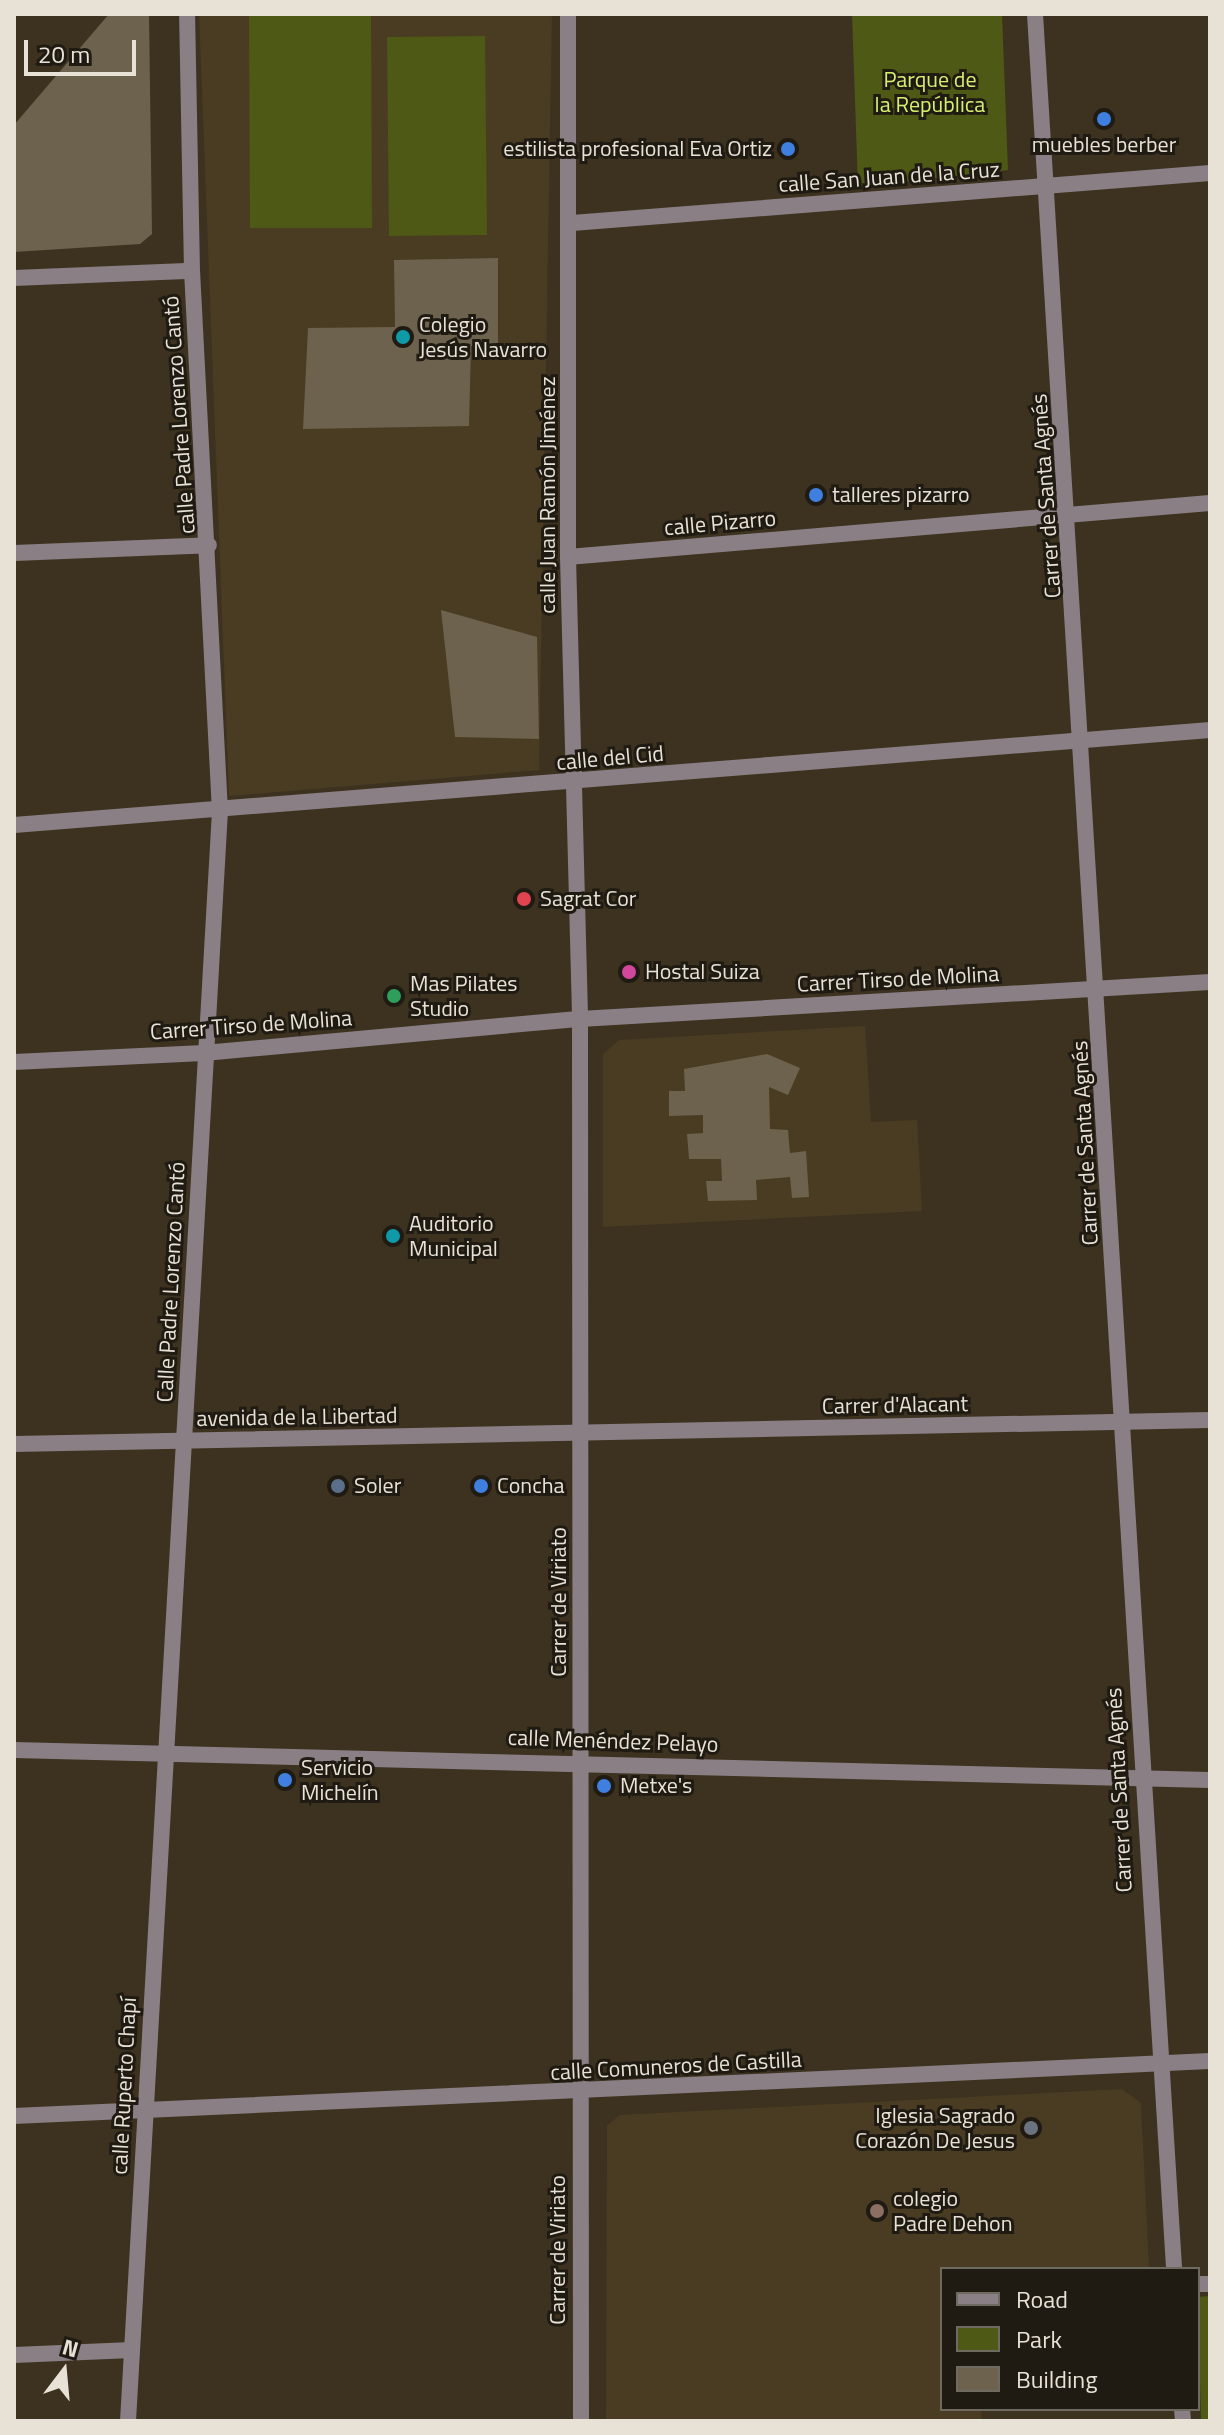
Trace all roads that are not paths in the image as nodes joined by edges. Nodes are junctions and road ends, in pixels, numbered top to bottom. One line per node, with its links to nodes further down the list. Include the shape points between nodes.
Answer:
1 (187, 14): 7 (street, calle Padre Lorenzo Cantó)
2 (568, 14): 6 (street, calle Juan Ramón Jiménez)
3 (1035, 14): 5 (street, Carrer de Santa Agnés)
4 (1210, 173): 5 (street, calle San Juan de la Cruz)
5 (1050, 187): 6 (street, calle San Juan de la Cruz); 10 (street, Carrer de Santa Agnés)
6 (572, 223): 13 (street, calle Juan Ramón Jiménez)
7 (192, 271): 8 (street); 11 (street, calle Padre Lorenzo Cantó)
8 (14, 278)
9 (1210, 503): 10 (street, calle Pizarro)
10 (1069, 516): 13 (street, calle Pizarro); 15 (street, Carrer de Santa Agnés)
11 (209, 545): 12 (street); 17 (street, calle Padre Lorenzo Cantó)
12 (14, 553)
13 (568, 557): 16 (street, calle Juan Ramón Jiménez)
14 (1210, 730): 15 (street, calle del Cid)
15 (1084, 741): 16 (street, calle del Cid); 20 (street, Carrer de Santa Agnés)
16 (572, 784): 17 (street, calle del Cid); 21 (street, Carrer de Viriato)
17 (220, 812): 18 (street, calle del Cid); 22 (street, Calle Padre Lorenzo Cantó)
18 (14, 825)
19 (1210, 982): 20 (street, Carrer Tirso de Molina)
20 (1098, 990): 21 (street, Carrer Tirso de Molina); 25 (street, Carrer de Santa Agnés)
21 (580, 1019): 22 (street, Carrer Tirso de Molina); 26 (street, Carrer de Viriato)
22 (204, 1053): 23 (street, Carrer Tirso de Molina); 27 (street, Calle Padre Lorenzo Cantó)
23 (14, 1062)
24 (1210, 1420): 25 (street, Carrer d'Alacant)
25 (1123, 1422): 26 (street, Carrer d'Alacant); 32 (street, Carrer de Santa Agnés)
26 (581, 1434): 27 (street, avenida de la Libertad); 31 (street, Carrer de Viriato)
27 (185, 1441): 28 (street, avenida de la Libertad); 30 (street, Calle Padre Lorenzo Cantó)
28 (14, 1444)
29 (14, 1750): 30 (street, calle Menéndez Pelayo)
30 (165, 1753): 31 (street, calle Menéndez Pelayo); 37 (street, calle Ruperto Chapí)
31 (582, 1762): 32 (street, calle Menéndez Pelayo); 36 (street, Carrer de Viriato)
32 (1139, 1779): 33 (street, calle Menéndez Pelayo); 35 (street, Carrer de Santa Agnés)
33 (1210, 1780)
34 (1210, 2061): 35 (street, calle Comuneros de Castilla)
35 (1160, 2063): 36 (street, calle Comuneros de Castilla); 39 (street, Carrer de Santa Agnés)
36 (580, 2093): 37 (street, calle Comuneros de Castilla); 43 (street, Carrer de Viriato)
37 (144, 2113): 38 (street, calle Comuneros de Castilla); 40 (street, calle Ruperto Chapí)
38 (14, 2116)
39 (1174, 2267)
40 (132, 2350): 41 (street); 42 (street, calle Ruperto Chapí)
41 (14, 2355)
42 (128, 2421)
43 (581, 2421)

